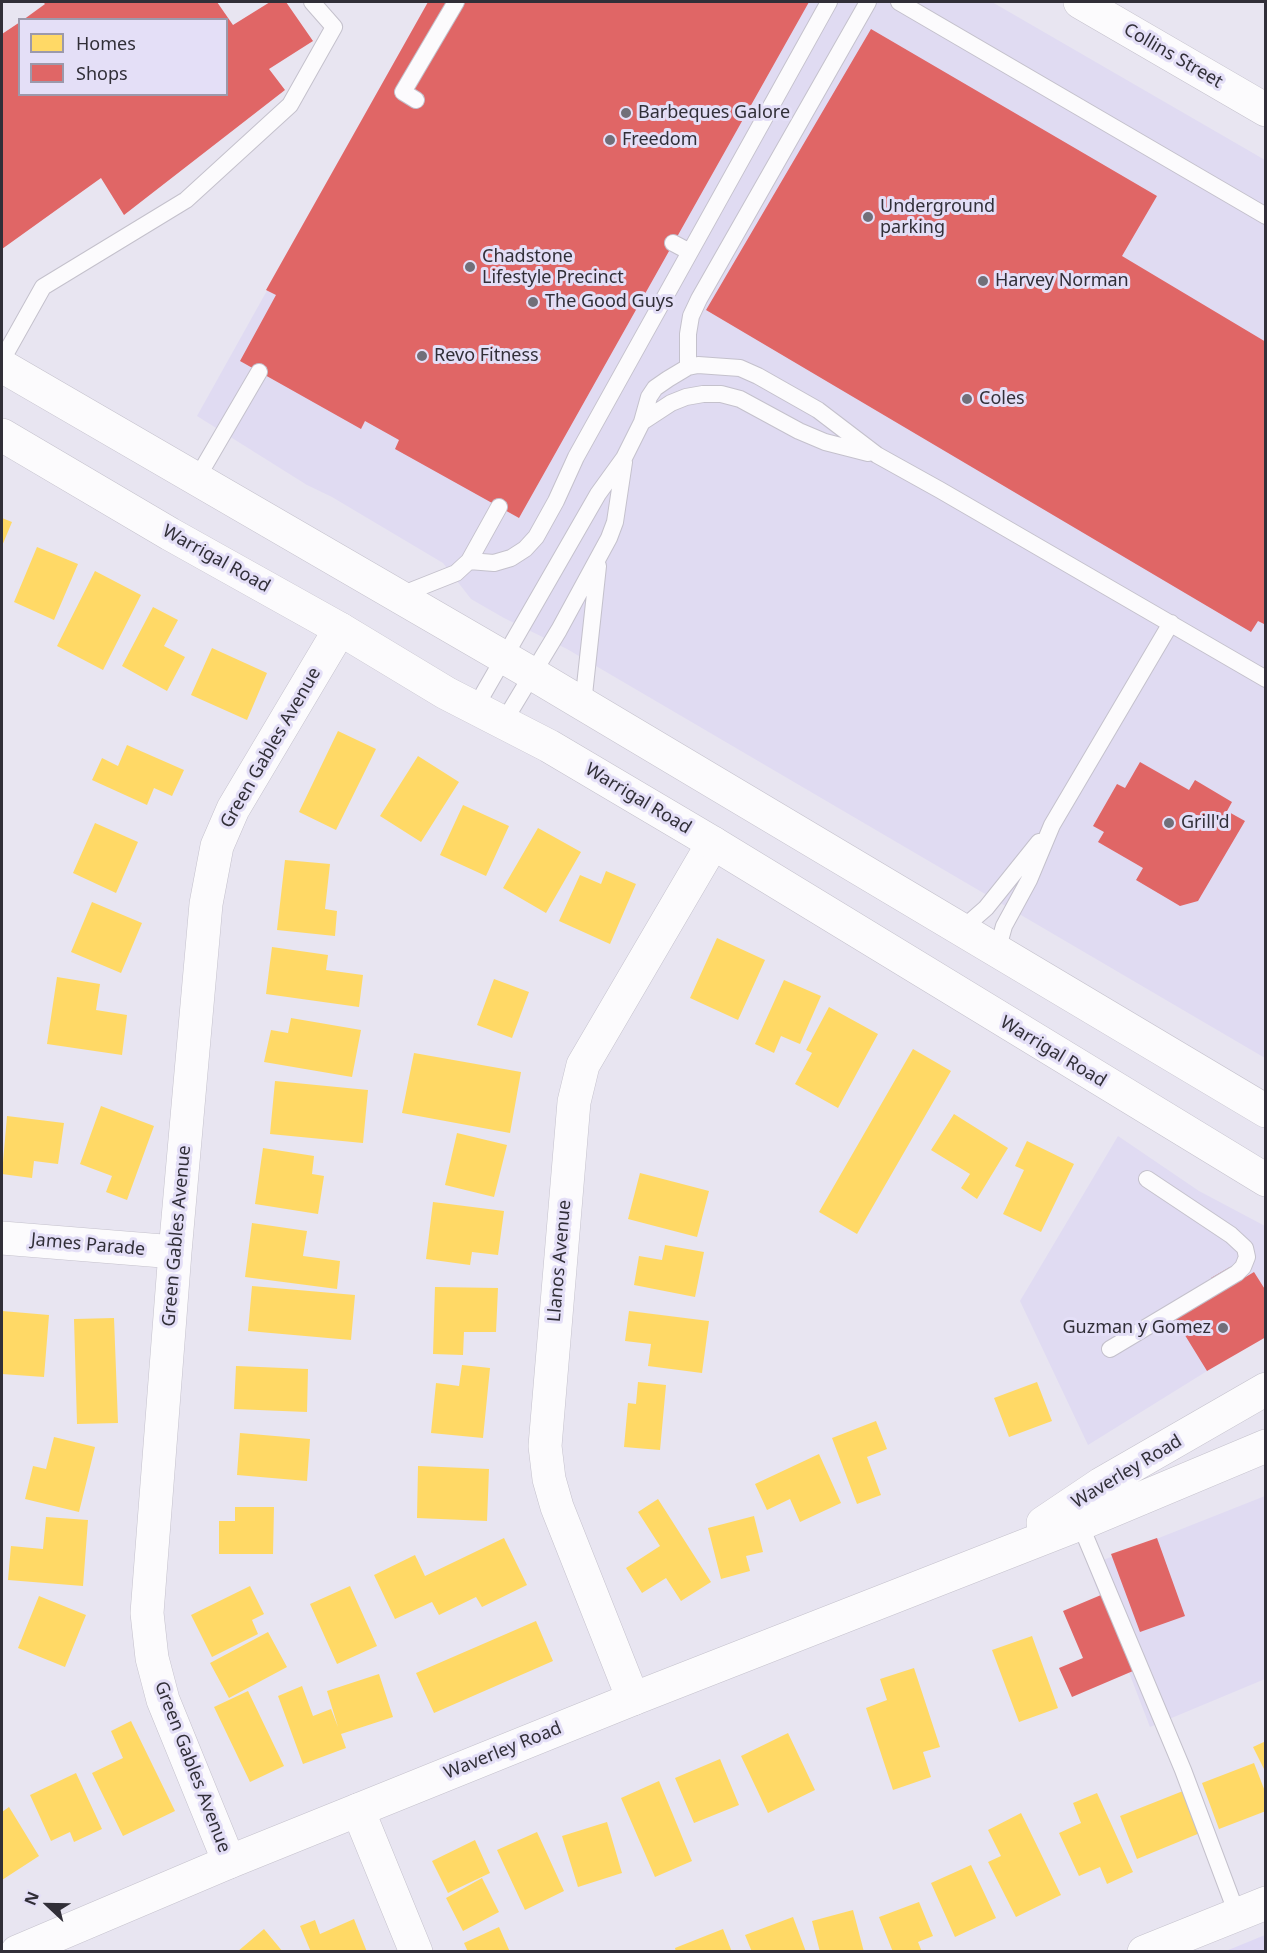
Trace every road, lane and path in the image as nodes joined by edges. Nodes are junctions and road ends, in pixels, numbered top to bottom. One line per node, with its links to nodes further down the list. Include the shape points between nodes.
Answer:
1 (312, 2): 12 (lane, via 334,27 290,105 186,200 43,287)
2 (456, 2): 7 (lane, via 404,92)
3 (829, 2): 11 (lane)
4 (868, 2): 14 (lane, via 699,299 688,334)
5 (899, 2): 9 (lane)
6 (1080, 2): 8 (main road, Collins Street)
7 (416, 100)
8 (1266, 110)
9 (1266, 216)
10 (674, 243): 11 (lane)
11 (690, 252): 23 (lane, via 536,537 512,558 494,563)
12 (2, 360)
13 (2, 366): 20 (main road)
14 (688, 368): 16 (lane, via 655,388); 18 (lane, via 717,365 740,368 758,376 818,410)
15 (259, 372): 20 (lane)
16 (642, 422): 18 (lane, via 686,397 721,394 740,399 825,442); 19 (lane)
17 (2, 435): 26 (main road, Warrigal Road)
18 (877, 455): 25 (lane)
19 (624, 458): 22 (lane, via 615,522); 27 (lane, via 598,494)
20 (196, 480): 24 (main road)
21 (499, 507): 23 (lane)
22 (601, 554): 27 (lane, via 559,630); 29 (lane)
23 (469, 561): 24 (lane, via 447,578)
24 (397, 596): 27 (main road)
25 (1171, 623): 28 (lane); 31 (lane)
26 (340, 629): 30 (main road, Warrigal Road); 39 (main road, Green Gables Avenue, via 233,809 218,846 206,904)
27 (518, 666): 29 (main road); 30 (lane); 30 (lane)
28 (1266, 679)
29 (583, 704): 33 (main road)
30 (489, 715): 32 (main road, Warrigal Road)
31 (1052, 825): 33 (lane, via 986,908); 34 (lane, via 1004,927)
32 (713, 843): 37 (main road, Warrigal Road); 45 (main road, Llanos Avenue, via 583,1065 574,1102 545,1446 557,1507)
33 (962, 929): 34 (main road)
34 (997, 951): 35 (main road)
35 (1266, 1111)
36 (1147, 1179): 40 (lane, via 1231,1235 1245,1248 1247,1257 1237,1273)
37 (1266, 1179)
38 (2, 1238): 39 (main road, James Parade)
39 (175, 1252): 47 (main road, Green Gables Avenue, via 147,1613 152,1658 163,1700)
40 (1110, 1349)
41 (1266, 1389): 44 (main road, Waverley Road, via 1101,1484)
42 (1266, 1446): 43 (main road, Waverley Road)
43 (1080, 1524): 44 (main road, Waverley Road); 48 (lane, via 1184,1770)
44 (991, 1558): 45 (main road, Waverley Road)
45 (633, 1699): 46 (main road, Waverley Road)
46 (358, 1810): 47 (main road, Waverley Road); 50 (main road)
47 (229, 1862): 49 (main road, Waverley Road)
48 (1251, 1908): 51 (main road)
49 (17, 1952)
50 (416, 1952)
51 (1144, 1952)

